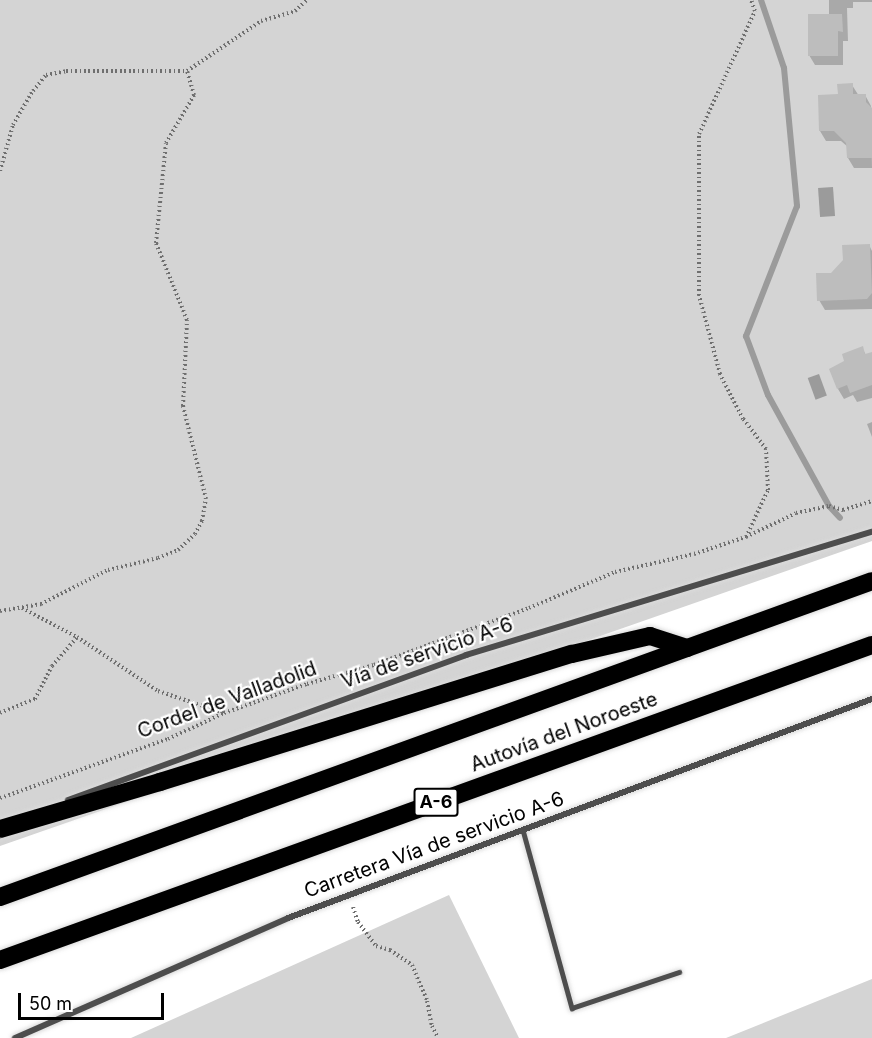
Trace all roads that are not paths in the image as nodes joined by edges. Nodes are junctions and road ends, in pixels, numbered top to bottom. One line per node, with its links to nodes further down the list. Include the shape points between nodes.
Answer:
1 (872, 532): 6 (street, Vía de servicio A-6, via 466,655)
2 (872, 581): 4 (highway, Autovía del Noroeste)
3 (872, 645): 9 (highway, Autovía del Noroeste / A-6)
4 (687, 648): 6 (highway, via 650,636 572,654 160,782); 8 (highway, Autovía del Noroeste)
5 (872, 699): 7 (street, Carretera Vía de servicio A-6)
6 (0, 827)
7 (523, 830): 10 (lane, via 572,1008); 11 (street, Carretera Vía de servicio A-6, via 288,918)
8 (0, 897)
9 (0, 960)
10 (679, 972)
11 (15, 1038)

